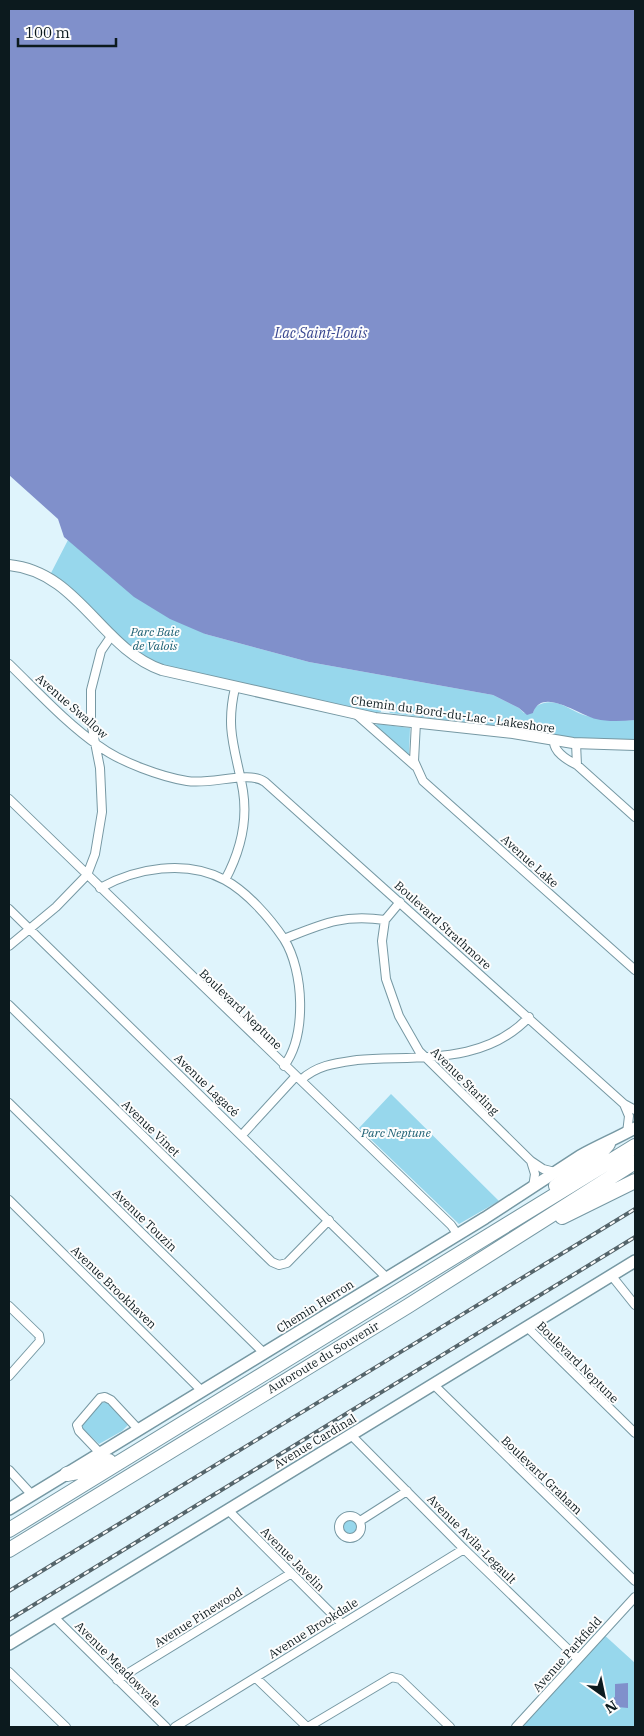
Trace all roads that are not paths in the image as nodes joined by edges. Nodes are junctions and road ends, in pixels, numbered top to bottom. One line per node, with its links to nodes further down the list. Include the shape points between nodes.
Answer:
1 (9, 564): 2 (street, Chemin du Bord-du-Lac - Lakeshore, via 24,566 52,578)
2 (112, 636): 4 (street, Chemin du Bord-du-Lac - Lakeshore, via 151,666); 9 (street, via 103,645 93,680 92,722)
3 (9, 664): 9 (street, Avenue Swallow)
4 (235, 688): 5 (street, Chemin du Bord-du-Lac - Lakeshore); 13 (street, via 231,732)
5 (357, 715): 6 (street, Chemin du Bord-du-Lac - Lakeshore); 12 (street, Avenue Lake)
6 (416, 722): 7 (street, Chemin du Bord-du-Lac - Lakeshore); 12 (street)
7 (554, 740): 8 (street, Chemin du Bord-du-Lac - Lakeshore); 11 (street, via 556,750)
8 (576, 743): 10 (street, Chemin du Bord-du-Lac - Lakeshore); 11 (street)
9 (96, 744): 13 (street, Avenue Swallow, via 172,778 205,782); 16 (street, via 102,812 95,854)
10 (635, 745)
11 (577, 765): 15 (street)
12 (415, 766): 25 (street, Avenue Lake, via 423,781)
13 (240, 778): 17 (street, via 244,800 242,835); 19 (street, Boulevard Strathmore, via 252,776 265,782)
14 (9, 799): 16 (street, Boulevard Neptune)
15 (635, 817)
16 (87, 875): 18 (street, Boulevard Neptune); 22 (street)
17 (225, 880): 18 (street, via 178,868 143,871); 23 (street, via 266,916)
18 (100, 888): 29 (street, Boulevard Neptune)
19 (400, 902): 21 (street); 27 (street, Boulevard Strathmore)
20 (9, 909): 22 (street, Avenue Lagacé)
21 (385, 920): 23 (street, via 352,917 328,922); 28 (street, Avenue Starling, via 382,957 389,990 417,1049)
22 (30, 929): 24 (street); 35 (street, Avenue Lagacé)
23 (284, 939): 29 (street, via 294,962 300,1026 292,1053)
24 (9, 946)
25 (635, 970)
26 (9, 1005): 45 (street, Avenue Vinet, via 272,1262 287,1263)
27 (529, 1017): 28 (street, via 508,1035 479,1050); 32 (street, Boulevard Strathmore)
28 (426, 1058): 30 (street, via 333,1063); 38 (street, Avenue Starling)
29 (284, 1066): 30 (street, Boulevard Neptune)
30 (298, 1078): 35 (street); 46 (street, Boulevard Neptune, via 452,1225)
31 (9, 1103): 54 (street, Avenue Touzin)
32 (624, 1104): 33 (street, Boulevard Strathmore); 34 (street)
33 (635, 1110)
34 (631, 1130): 36 (main road, Chemin Herron)
35 (242, 1135): 45 (street, Avenue Lagacé)
36 (608, 1144): 40 (main road, Chemin Herron, via 595,1148); 44 (highway)
37 (635, 1146): 44 (highway, Autoroute du Souvenir)
38 (531, 1161): 40 (street, Avenue Starling); 42 (street, via 535,1174)
39 (635, 1162): 47 (highway, Autoroute du Souvenir)
40 (555, 1172): 42 (main road, Chemin Herron)
41 (635, 1181): 47 (highway)
42 (533, 1187): 46 (main road, Chemin Herron)
43 (9, 1200): 57 (street, Avenue Brookhaven)
44 (518, 1218): 61 (highway, Autoroute du Souvenir)
45 (329, 1220): 50 (street, Avenue Lagacé)
46 (458, 1235): 50 (main road, Chemin Herron)
47 (507, 1244): 72 (highway, Autoroute du Souvenir)
48 (635, 1261): 49 (main road, Avenue Cardinal)
49 (611, 1275): 51 (street); 53 (main road, Avenue Cardinal)
50 (388, 1278): 54 (main road, Chemin Herron)
51 (635, 1305)
52 (9, 1306): 55 (street, via 39,1335 40,1341)
53 (527, 1327): 56 (main road, Avenue Cardinal); 59 (street, Boulevard Neptune)
54 (264, 1354): 57 (main road, Chemin Herron)
55 (9, 1376)
56 (434, 1384): 60 (main road, Avenue Cardinal); 74 (street, Boulevard Graham)
57 (202, 1391): 58 (main road, Chemin Herron)
58 (139, 1430): 62 (main road, Chemin Herron); 62 (street, via 111,1400 100,1398 77,1425)
59 (635, 1434)
60 (351, 1435): 65 (street, Avenue Avila-Legault); 68 (main road, Avenue Cardinal)
61 (149, 1444): 64 (highway, via 88,1470); 70 (highway, Autoroute du Souvenir)
62 (100, 1453): 64 (main road, Chemin Herron)
63 (9, 1470): 66 (street)
64 (67, 1474): 66 (main road, Chemin Herron)
65 (407, 1490): 69 (street); 71 (street, Avenue Avila-Legault)
66 (32, 1495): 67 (main road, Chemin Herron)
67 (9, 1509)
68 (228, 1510): 73 (street, Avenue Javelin); 76 (main road, Avenue Cardinal)
69 (360, 1521)
70 (9, 1530)
71 (464, 1549): 77 (street, Avenue Brookdale); 79 (street, Avenue Avila-Legault)
72 (9, 1550)
73 (290, 1574): 77 (street, Avenue Javelin); 82 (street, Avenue Pinewood)
74 (635, 1581)
75 (635, 1597): 79 (street, Avenue Parkfield)
76 (54, 1617): 78 (main road, Avenue Cardinal); 82 (street, Avenue Meadowvale)
77 (342, 1624): 81 (street, Avenue Brookdale)
78 (9, 1644)
79 (577, 1658): 88 (street, Avenue Parkfield)
80 (9, 1672): 83 (street)
81 (256, 1678): 85 (street, Avenue Brookdale); 86 (street)
82 (117, 1680): 84 (street, Avenue Meadowvale)
83 (66, 1727)
84 (166, 1727)
85 (175, 1727)
86 (308, 1727): 87 (street, via 392,1677 400,1679)
87 (450, 1727)
88 (516, 1727)

